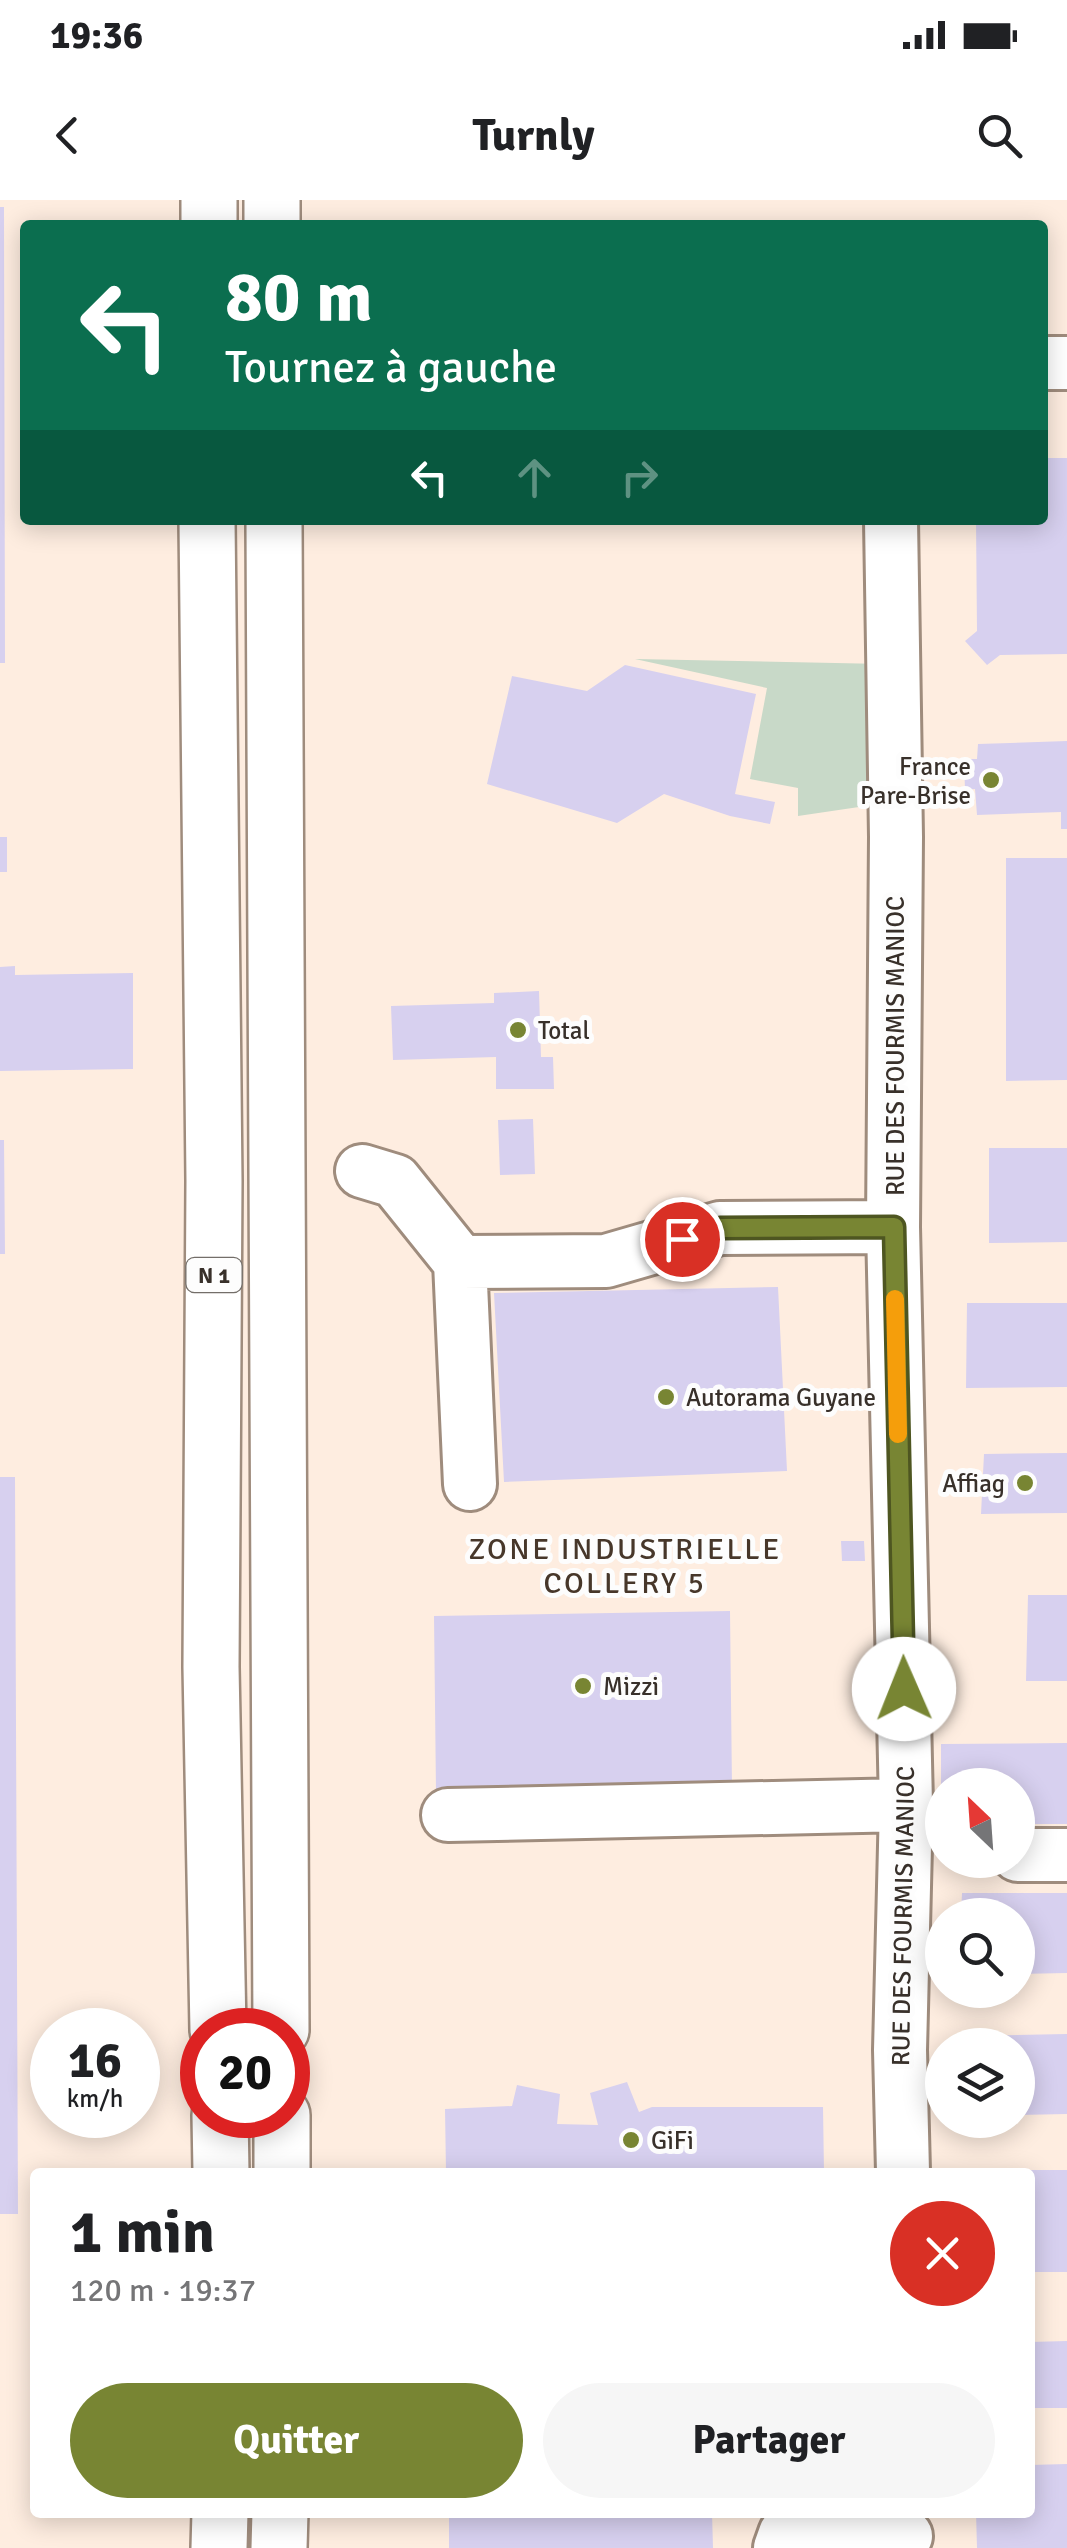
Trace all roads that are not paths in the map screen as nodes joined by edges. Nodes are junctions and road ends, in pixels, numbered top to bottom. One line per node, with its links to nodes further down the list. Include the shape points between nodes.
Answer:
1 (207, 525): 13 (main road, N 1)
2 (274, 525): 14 (main road, N 1)
3 (892, 525): 5 (lane, RUE DES FOURMIS MANIOC)
4 (362, 1171): 6 (lane, via 394,1181)
5 (894, 1227): 6 (lane, via 720,1228 606,1261); 8 (lane, RUE DES FOURMIS MANIOC)
6 (460, 1262): 7 (lane)
7 (470, 1484)
8 (906, 1804): 9 (lane); 12 (lane, RUE DES FOURMIS MANIOC)
9 (448, 1815)
10 (1035, 1855): 11 (lane)
11 (1067, 1855)
12 (924, 1856): 19 (lane, RUE DES FOURMIS MANIOC, via 900,2050)
13 (218, 2008)
14 (281, 2008)
15 (220, 2138): 17 (main road)
16 (282, 2138): 18 (main road)
17 (221, 2168)
18 (282, 2168)
19 (902, 2168)
20 (220, 2518): 24 (main road)
21 (280, 2518): 25 (main road)
22 (314, 2518): 26 (main road)
23 (906, 2532): 27 (lane, via 854,2536 802,2529 785,2534)
24 (219, 2548)
25 (279, 2548)
26 (314, 2548)
27 (780, 2548)

